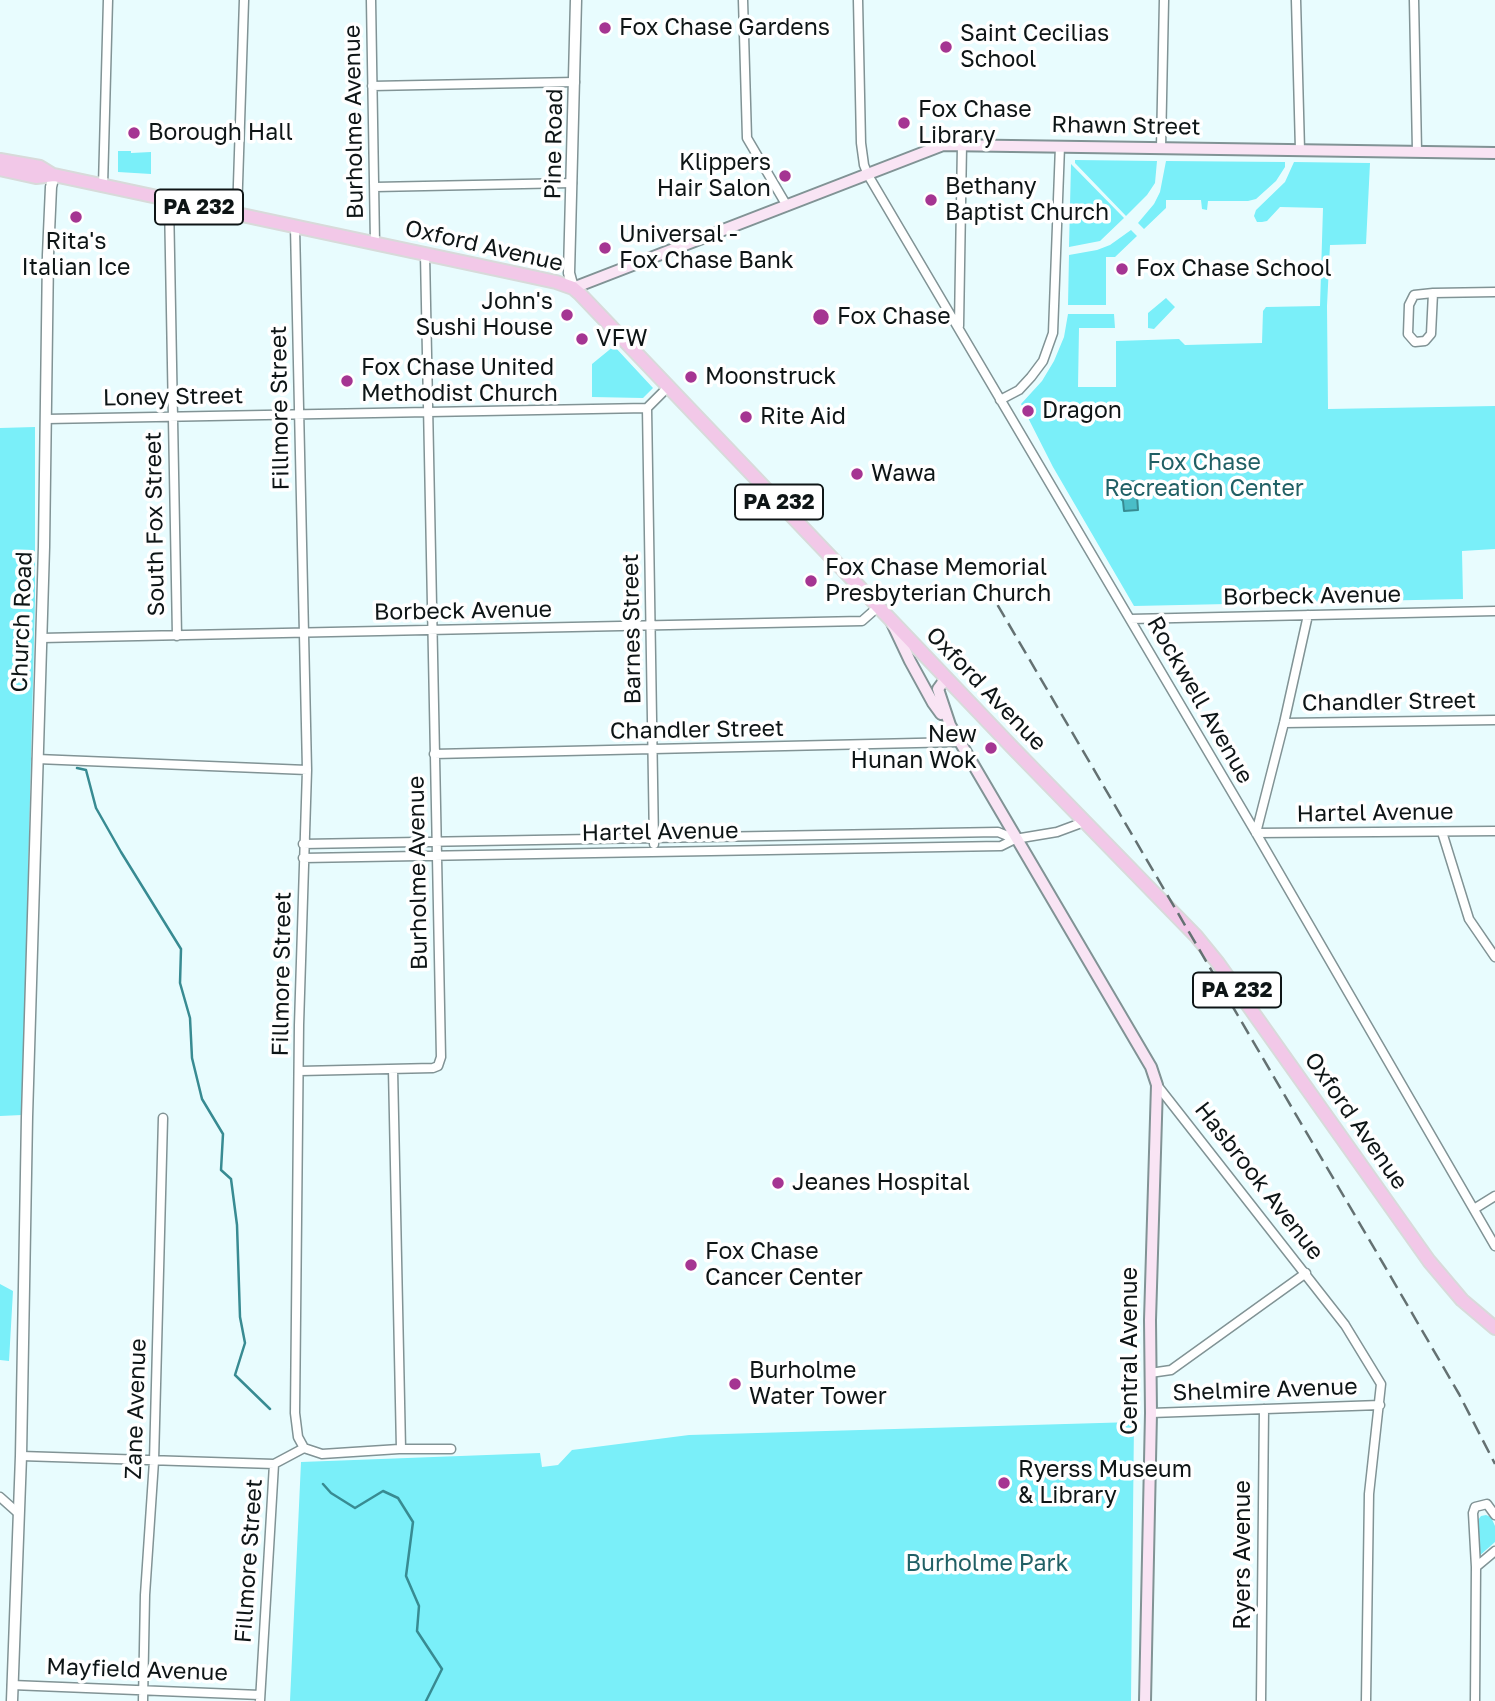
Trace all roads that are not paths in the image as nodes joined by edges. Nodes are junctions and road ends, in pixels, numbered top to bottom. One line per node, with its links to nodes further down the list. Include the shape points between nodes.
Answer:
1 (108, 0): 23 (street)
2 (244, 0): 27 (street)
3 (371, 0): 11 (street, Burholme Avenue)
4 (576, 0): 10 (street, Pine Road)
5 (743, 0): 26 (street, via 747,138)
6 (858, 0): 21 (street, Rockwell Avenue, via 861,143)
7 (1164, 0): 14 (street)
8 (1296, 0): 15 (street)
9 (1414, 0): 16 (street)
10 (575, 82): 11 (street); 22 (street, Pine Road)
11 (372, 86): 24 (street, Burholme Avenue)
12 (962, 144): 13 (main road, Rhawn Street); 21 (main road, Rhawn Street, via 943,145); 34 (street)
13 (1060, 146): 14 (main road, Rhawn Street); 36 (street, via 1053,333 1043,361 1031,377)
14 (1161, 148): 15 (main road, Rhawn Street)
15 (1300, 150): 16 (main road, Rhawn Street)
16 (1417, 151): 17 (main road, Rhawn Street)
17 (1495, 153)
18 (0, 160): 20 (main road, PA 232, via 40,167)
19 (0, 169): 20 (main road, PA 232, via 36,177)
20 (54, 175): 23 (main road, PA 232); 41 (street, Church Road)
21 (868, 175): 26 (main road, Rhawn Street); 34 (street, Rockwell Avenue)
22 (572, 183): 24 (street); 31 (street, Pine Road, via 569,273)
23 (103, 186): 25 (main road, PA 232)
24 (374, 187): 29 (street, Burholme Avenue)
25 (169, 201): 27 (main road, PA 232); 40 (street, South Fox Street)
26 (788, 206): 31 (main road, Rhawn Street)
27 (237, 215): 28 (main road, PA 232)
28 (295, 227): 29 (main road, Oxford Avenue / PA 232); 39 (street, Fillmore Street)
29 (375, 243): 30 (main road, Oxford Avenue / PA 232)
30 (425, 254): 31 (main road, Oxford Avenue / PA 232); 38 (street, Burholme Avenue)
31 (573, 288): 35 (main road, Oxford Avenue / PA 232)
32 (1495, 292): 33 (street)
33 (1433, 293): 33 (street, via 1414,295 1410,300 1409,334 1415,342 1425,341 1431,334)
34 (959, 328): 36 (street, Rockwell Avenue)
35 (669, 386): 37 (street); 42 (main road, Oxford Avenue / PA 232)
36 (1000, 400): 46 (street, Rockwell Avenue)
37 (647, 408): 38 (street, Loney Street); 47 (street, Barnes Street)
38 (429, 412): 39 (street, Loney Street); 49 (street, Burholme Avenue)
39 (299, 414): 40 (street, Loney Street); 48 (street, Fillmore Street)
40 (172, 416): 41 (street, Loney Street); 50 (street, South Fox Street)
41 (46, 419): 51 (street, Church Road)
42 (879, 606): 45 (main road, Oxford Avenue / PA 232); 47 (street, Borbeck Avenue, via 862,621)
43 (1495, 611): 44 (street, Borbeck Avenue)
44 (1308, 615): 46 (street, Borbeck Avenue); 54 (street)
45 (890, 618): 52 (main road, Oxford Avenue / PA 232); 55 (main road, Hasbrook Avenue, via 933,703)
46 (1130, 619): 64 (street, Rockwell Avenue)
47 (652, 627): 49 (street, Borbeck Avenue); 57 (street, Barnes Street)
48 (303, 631): 49 (street, Borbeck Avenue); 50 (street, Borbeck Avenue); 60 (street, Fillmore Street)
49 (432, 631): 58 (street, Burholme Avenue)
50 (177, 636): 51 (street, Borbeck Avenue)
51 (41, 638): 59 (street, Church Road)
52 (946, 678): 55 (main road, Hasbrook Avenue, via 938,690); 61 (main road, Oxford Avenue / PA 232)
53 (1495, 720): 54 (street, Chandler Street)
54 (1284, 723): 64 (street)
55 (950, 725): 56 (main road, Hasbrook Avenue)
56 (960, 742): 57 (street, Chandler Street); 66 (main road, Hasbrook Avenue)
57 (653, 750): 58 (street, Chandler Street); 65 (street, Barnes Street)
58 (434, 754): 67 (street, Burholme Avenue)
59 (37, 759): 60 (street); 89 (street, Church Road)
60 (306, 770): 68 (street, Fillmore Street)
61 (1084, 822): 66 (street, Hartel Avenue); 81 (main road, Oxford Avenue / PA 232, via 1206,948 1429,1261 1462,1300)
62 (1495, 831): 63 (street, Hartel Avenue)
63 (1443, 832): 64 (street, Hartel Avenue); 72 (street, via 1469,919)
64 (1256, 834): 78 (street, Rockwell Avenue)
65 (654, 839): 66 (street, Hartel Avenue, via 998,832); 67 (street, Hartel Avenue); 69 (street, Barnes Street)
66 (1015, 839): 69 (street, Hartel Avenue, via 1001,846); 75 (main road, Hasbrook Avenue, via 1152,1067)
67 (436, 842): 68 (street, Hartel Avenue); 70 (street, Burholme Avenue)
68 (303, 844): 71 (street, Fillmore Street)
69 (654, 850): 70 (street, Hartel Avenue)
70 (437, 857): 71 (street, Hartel Avenue); 73 (street, Burholme Avenue, via 441,1057 433,1068)
71 (303, 858): 74 (street, Fillmore Street)
72 (1495, 957)
73 (393, 1069): 74 (street); 87 (street)
74 (300, 1071): 86 (street, Fillmore Street, via 295,1413)
75 (1157, 1085): 80 (street, Hasbrook Avenue); 82 (main road, Central Avenue)
76 (163, 1118): 90 (street, Zane Avenue)
77 (1495, 1196): 78 (street)
78 (1474, 1209): 79 (street, Rockwell Avenue)
79 (1495, 1247)
80 (1306, 1273): 82 (street, via 1171,1370); 83 (street, Hasbrook Avenue, via 1370,1363 1381,1384)
81 (1495, 1328)
82 (1150, 1373): 85 (main road, Central Avenue)
83 (1380, 1405): 84 (street, Shelmire Avenue); 104 (street, Hasbrook Avenue, via 1369,1494)
84 (1264, 1409): 85 (street, Shelmire Avenue); 103 (street, Ryers Avenue)
85 (1151, 1413): 102 (main road, Central Avenue)
86 (304, 1448): 87 (street, via 322,1454); 91 (street, Fillmore Street)
87 (401, 1449): 88 (street)
88 (451, 1449)
89 (20, 1456): 90 (street); 93 (street, Church Road)
90 (154, 1461): 91 (street); 98 (street, Zane Avenue)
91 (274, 1464): 99 (street, Fillmore Street)
92 (0, 1497): 93 (street)
93 (18, 1513): 97 (street, Church Road)
94 (1495, 1515): 96 (street, via 1487,1504 1475,1507)
95 (1495, 1551): 96 (street)
96 (1476, 1566): 105 (street)
97 (12, 1685): 98 (street, Mayfield Avenue); 100 (street, Church Road)
98 (143, 1690): 99 (street, Mayfield Avenue); 101 (street, Zane Avenue)
99 (260, 1698)
100 (12, 1701)
101 (143, 1701)
102 (1145, 1701)
103 (1261, 1701)
104 (1366, 1701)
105 (1475, 1701)

